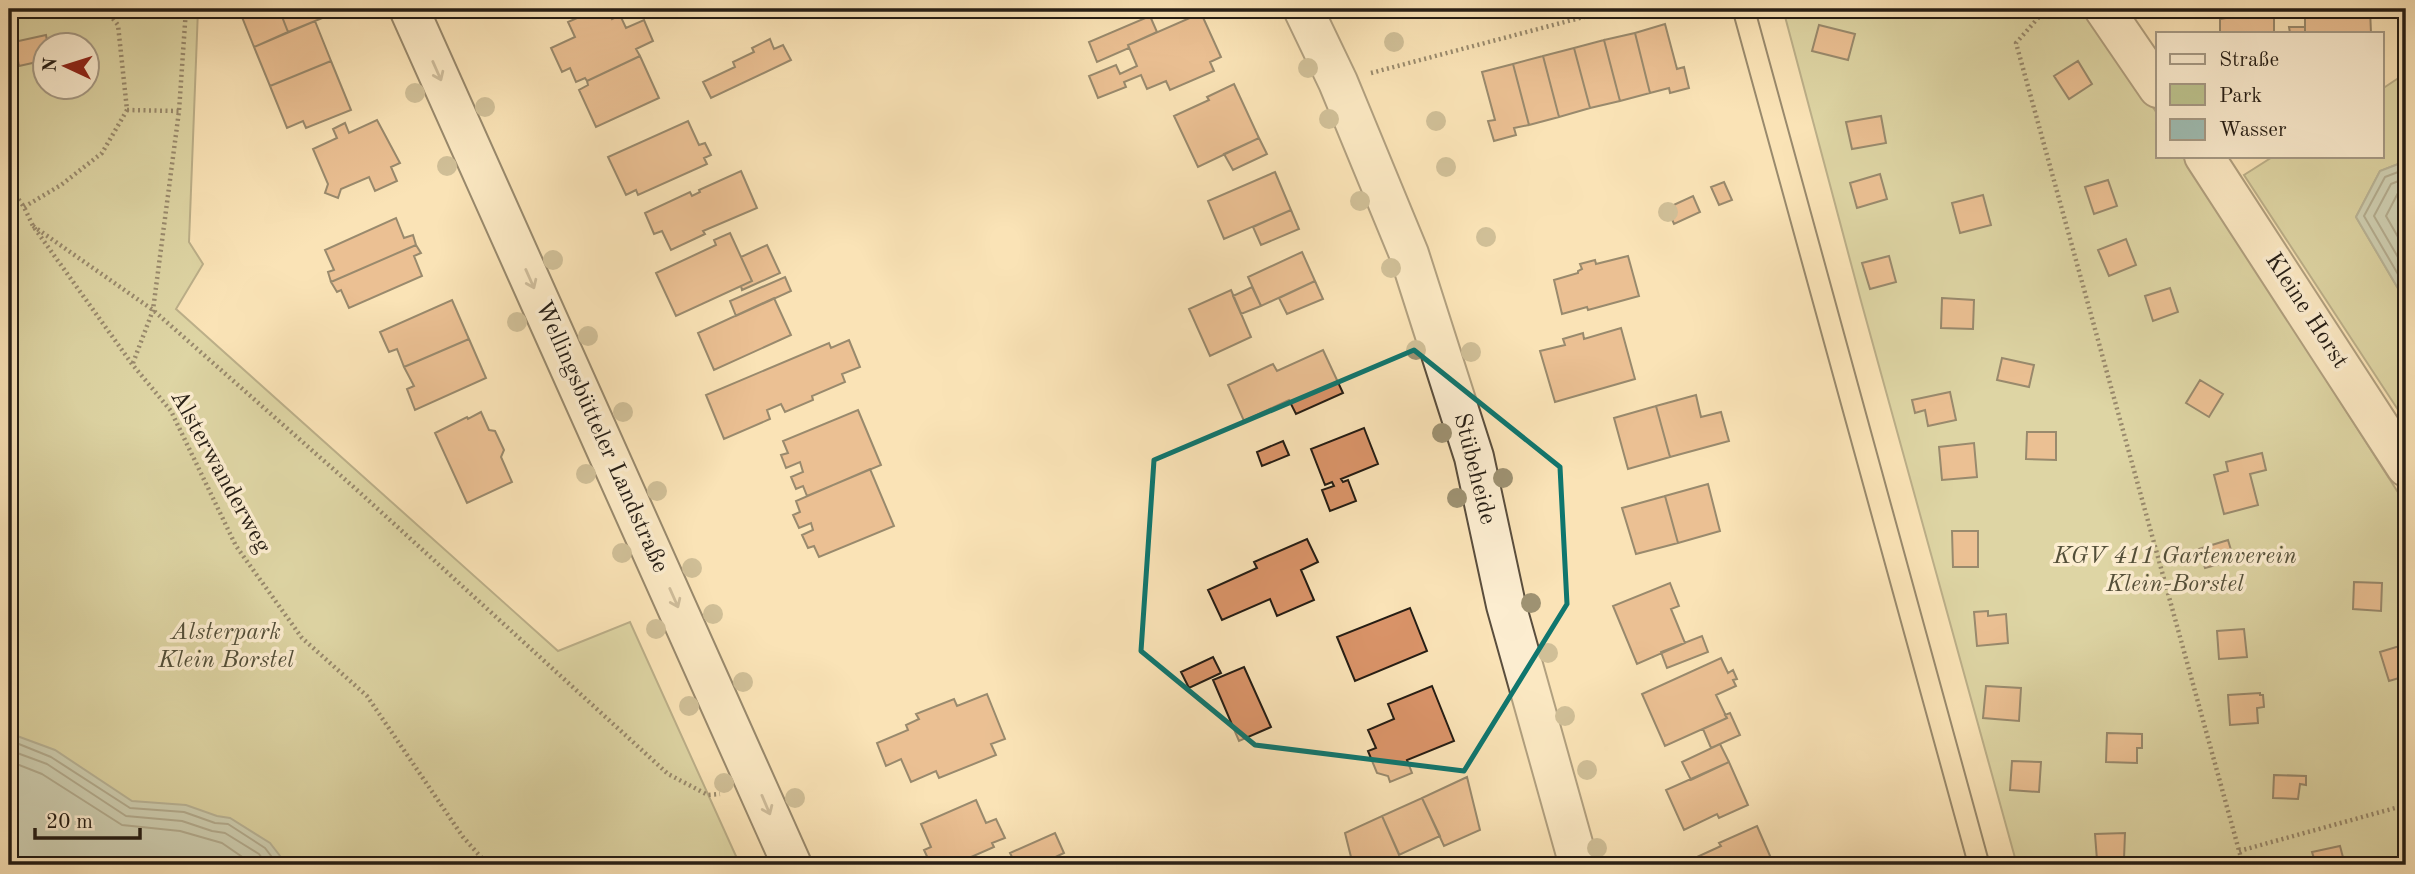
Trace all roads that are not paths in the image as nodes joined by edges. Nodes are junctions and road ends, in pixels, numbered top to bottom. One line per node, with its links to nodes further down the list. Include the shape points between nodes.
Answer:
1 (409, 9): 7 (street, Wellingsbütteler Landstraße, one-way to 7)
2 (1303, 9): 8 (street, Stübeheide, via 1409,254 1474,457 1506,605)
3 (2104, 9): 4 (street)
4 (2156, 85)
5 (2205, 158): 6 (street, Kleine Horst)
6 (2406, 467)
7 (792, 865)
8 (1579, 865)

